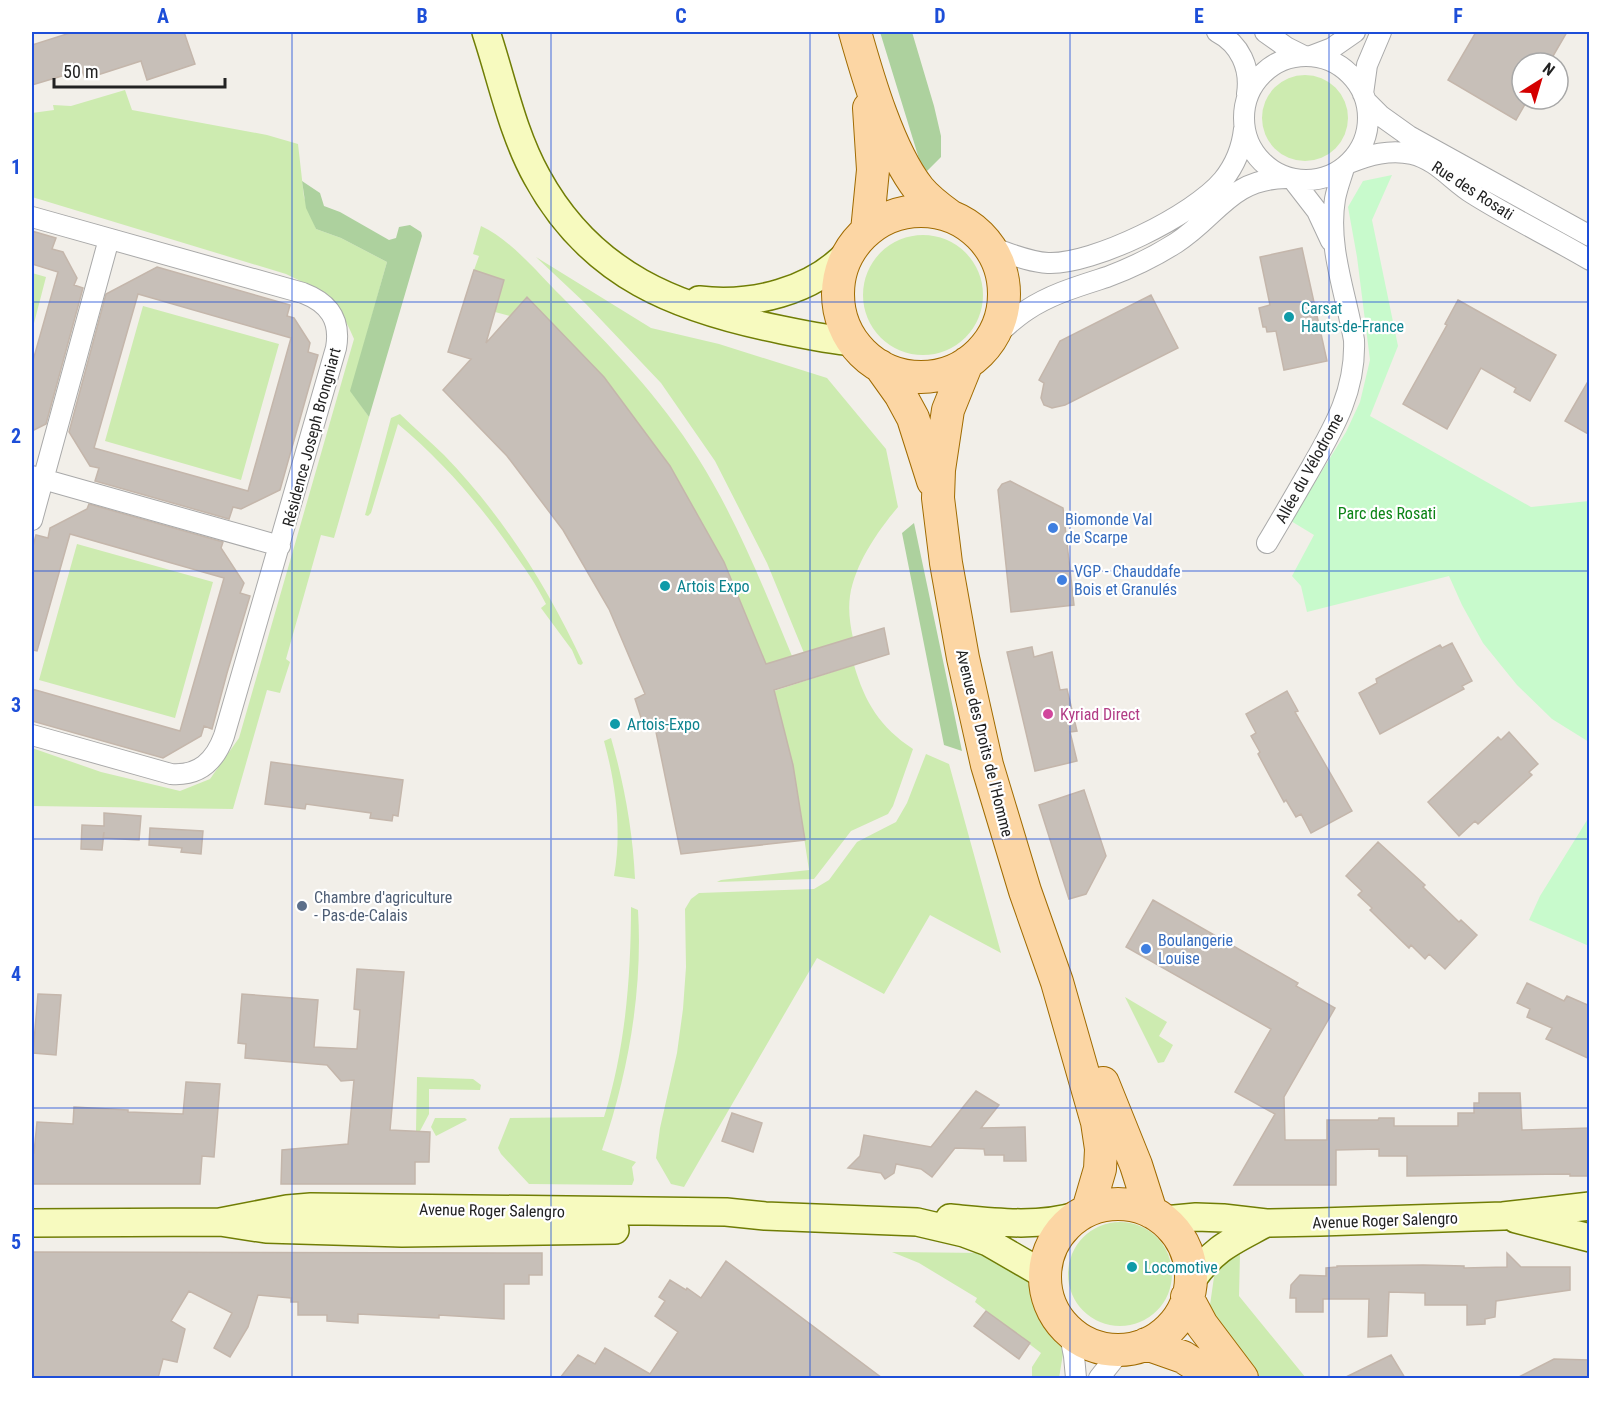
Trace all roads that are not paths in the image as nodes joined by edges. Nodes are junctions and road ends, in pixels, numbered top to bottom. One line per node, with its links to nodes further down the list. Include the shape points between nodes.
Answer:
1 (486, 32): 22 (street, via 524,151 551,200 603,259 635,281)
2 (855, 32): 8 (main road)
3 (1217, 32): 9 (street, via 1231,41 1244,61)
4 (1265, 32): 7 (street)
5 (1355, 32): 7 (street, via 1332,48)
6 (1381, 32): 10 (street, via 1367,65)
7 (1308, 56): 9 (street, via 1272,65 1257,78); 10 (street, via 1331,61 1348,72)
8 (865, 65): 15 (main road, via 908,172 927,198); 18 (main road, via 873,152 872,190)
9 (1247, 96): 11 (street)
10 (1365, 98): 12 (street, via 1366,134); 16 (street, Rue des Rosati, via 1381,116 1409,136)
11 (1244, 129): 13 (street, via 1258,159); 19 (street, via 1235,161 1215,189 1186,210 1132,239 1085,258 1059,262 1034,261)
12 (1347, 166): 13 (street, via 1313,180); 20 (street, Allée du Vélodrome, via 1335,200); 21 (street, Rue des Rosati, via 1390,152 1423,158 1485,201)
13 (1290, 179): 20 (street, Allée du Vélodrome, via 1317,211); 24 (street, via 1266,179 1241,188 1192,232 1163,251 1041,302 1016,318)
14 (32, 217): 17 (street, Résidence Joseph Brongniart)
15 (951, 217): 18 (main road, via 910,212 884,220); 19 (main road, via 973,229)
16 (1590, 236)
17 (109, 239): 26 (street); 30 (street, Résidence Joseph Brongniart, via 303,293 330,311 338,333 336,348)
18 (858, 242): 22 (street, via 827,273 780,293 720,301); 23 (main road, via 841,273 838,294 843,323)
19 (990, 247): 24 (main road, via 1001,272 1005,298 1001,318)
20 (1335, 249): 29 (street, Allée du Vélodrome, via 1354,340 1351,384 1335,425)
21 (1590, 260)
22 (669, 296): 23 (street, via 727,318)
23 (854, 342): 25 (main road)
24 (978, 353): 25 (main road, via 948,373 927,377 906,376); 27 (main road, via 953,395 945,425)
25 (880, 366): 27 (main road, via 913,418)
26 (37, 477): 28 (street); 30 (street, Résidence Joseph Brongniart)
27 (939, 498): 32 (main road, Avenue des Droits de l'Homme, via 950,589 987,765)
28 (32, 519)
29 (1267, 543)
30 (280, 546): 31 (street, Résidence Joseph Brongniart, via 224,736 207,764 189,774 171,774)
31 (32, 735)
32 (1057, 982): 34 (main road, Avenue des Droits de l'Homme, via 1099,1136 1100,1169); 35 (main road, Avenue des Droits de l'Homme, via 1078,1022)
33 (1590, 1206): 36 (street, Avenue Roger Salengro)
34 (1083, 1213): 35 (main road, via 1122,1204); 37 (street, Avenue Roger Salengro, via 1052,1222 947,1218); 41 (main road, via 1057,1238)
35 (1157, 1216): 39 (street, Avenue Roger Salengro); 42 (main road, via 1177,1234 1187,1252)
36 (1503, 1216): 39 (street, Avenue Roger Salengro); 40 (street, Avenue Roger Salengro)
37 (916, 1222): 38 (street, Avenue Roger Salengro, via 716,1212 311,1207 220,1222); 41 (street, Avenue Roger Salengro, via 988,1242)
38 (32, 1223)
39 (1266, 1223): 42 (street, Avenue Roger Salengro, via 1217,1250 1203,1264)
40 (1590, 1238)
41 (1045, 1275): 43 (main road, via 1055,1312)
42 (1189, 1289): 44 (main road, via 1182,1312 1164,1334); 48 (main road, via 1202,1325)
43 (1069, 1330): 44 (main road, via 1095,1346); 45 (street)
44 (1134, 1346): 46 (street); 47 (main road, via 1183,1357)
45 (1076, 1378)
46 (1099, 1378)
47 (1216, 1378)
48 (1242, 1378)

